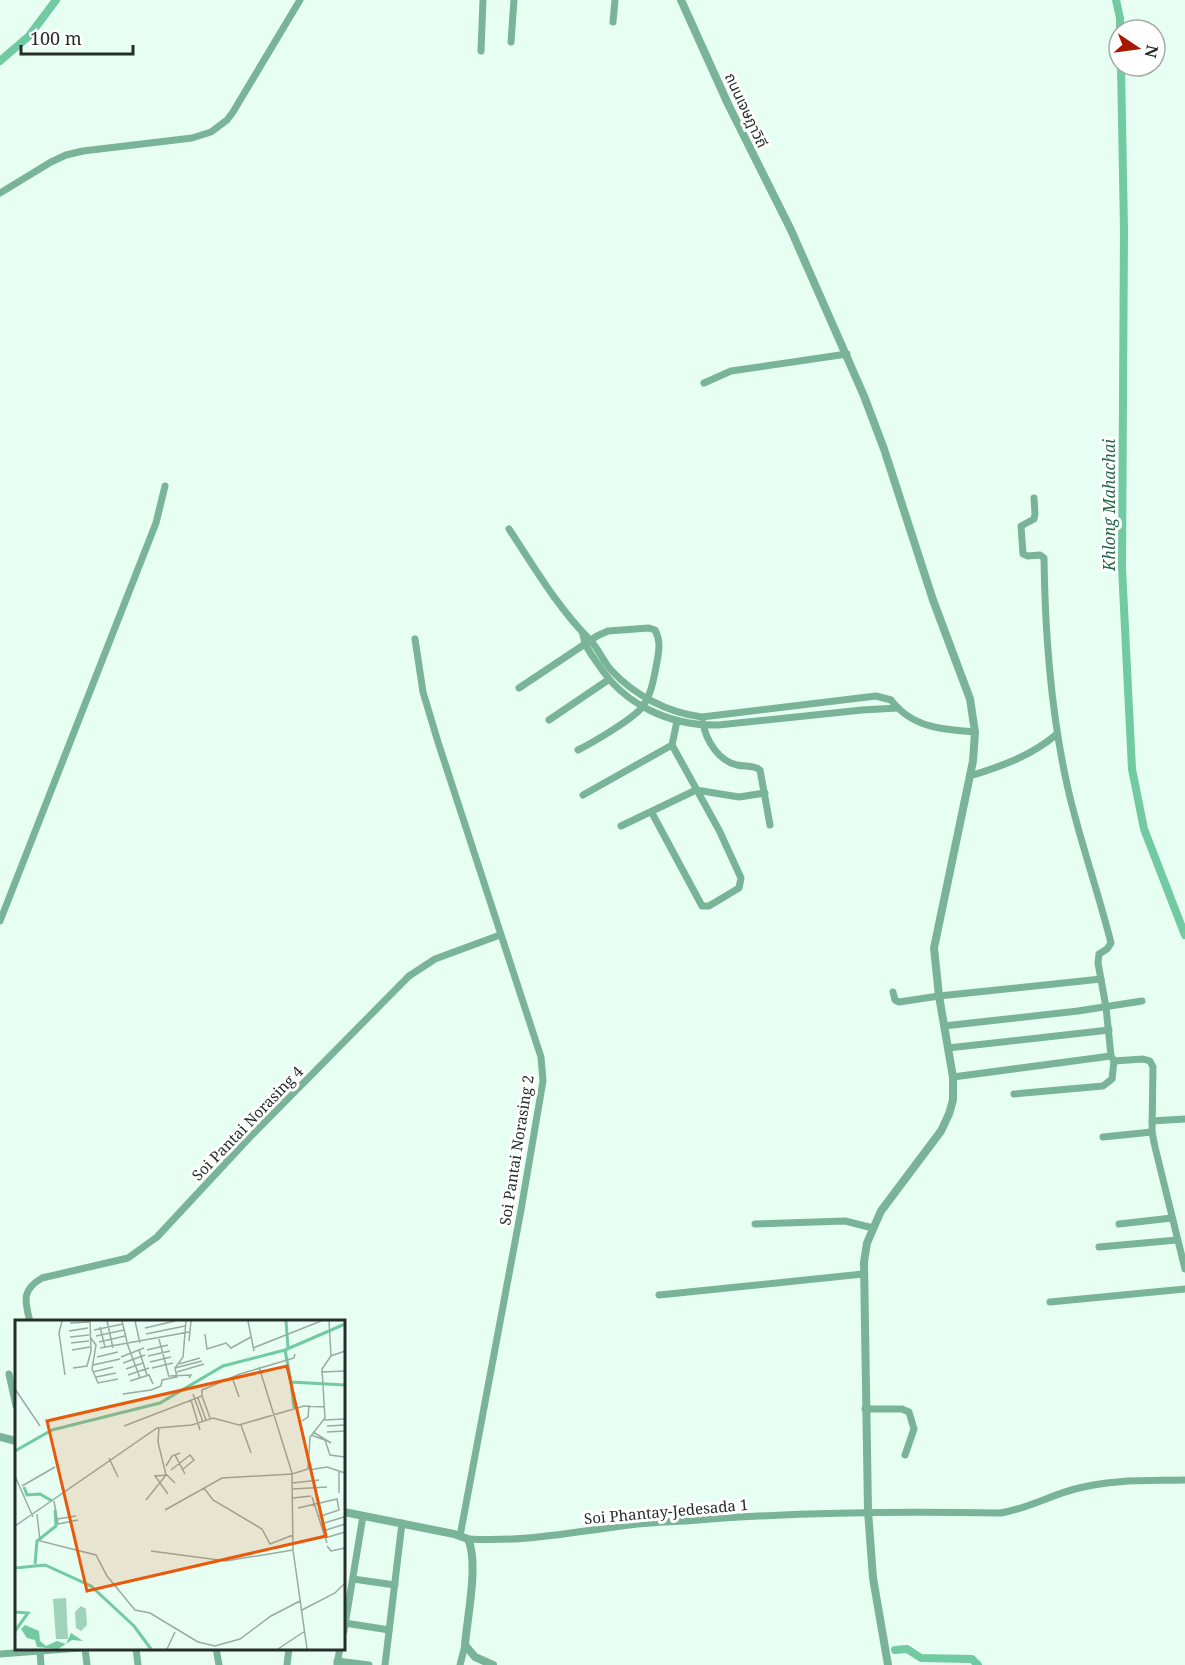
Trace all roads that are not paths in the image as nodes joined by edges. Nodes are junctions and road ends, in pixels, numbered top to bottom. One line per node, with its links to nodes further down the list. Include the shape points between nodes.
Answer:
1 (300, 0): 9 (street, via 233,112 211,132 66,155)
2 (483, 0): 8 (street)
3 (514, 0): 7 (street)
4 (615, 0): 6 (street)
5 (681, 0): 10 (street, ถนนเจษฎาวิถี)
6 (613, 22)
7 (511, 42)
8 (481, 51)
9 (0, 193)
10 (847, 354): 11 (street, via 731,371); 25 (street, ถนนเจษฎาวิถี, via 970,699)
11 (704, 383)
12 (165, 486): 36 (street, via 156,523)
13 (1034, 498): 26 (street, via 1034,519 1023,524 1020,531 1023,554 1044,558)
14 (509, 529): 16 (street)
15 (415, 639): 37 (street, Soi Pantai Norasing 2, via 423,692)
16 (588, 643): 17 (street); 18 (street); 19 (street, via 622,682); 19 (street, via 608,631 655,630 660,648)
17 (608, 680): 20 (street); 22 (street)
18 (519, 688)
19 (647, 698): 20 (street); 24 (street)
20 (642, 707): 23 (street); 28 (street)
21 (898, 708): 24 (street); 24 (street, via 891,699 876,696); 25 (street, via 927,726)
22 (549, 720)
23 (677, 721): 24 (street); 27 (street)
24 (703, 721): 31 (street, via 709,741 722,758 760,770)
25 (975, 732): 29 (street, ถนนเจษฎาวิถี)
26 (1057, 734): 29 (street, via 1041,748); 38 (street, via 1068,789 1111,943 1099,954)
27 (672, 745): 30 (street); 32 (street)
28 (578, 750)
29 (970, 776): 40 (street, ถนนเจษฎาวิถี, via 936,936 934,959)
30 (696, 790): 31 (street, via 739,797); 33 (street); 33 (street, via 741,878 739,888 709,906 702,906)
31 (765, 793): 34 (street)
32 (583, 795)
33 (652, 813): 35 (street)
34 (770, 825)
35 (621, 826)
36 (0, 921)
37 (500, 935): 64 (street, Soi Pantai Norasing 4, via 435,959 409,976 141,1250 128,1258 33,1283 25,1303); 76 (street, Soi Pantai Norasing 2, via 541,1057 543,1081)
38 (1101, 979): 40 (street); 42 (street)
39 (893, 992): 40 (street, via 899,1002)
40 (939, 996): 43 (street, ถนนเจษฎาวิถี)
41 (1142, 1001): 42 (street)
42 (1106, 1007): 43 (street); 44 (street)
43 (944, 1026): 45 (street, ถนนเจษฎาวิถี)
44 (1109, 1030): 45 (street); 46 (street)
45 (948, 1048): 47 (street, ถนนเจษฎาวิถี)
46 (1113, 1058): 47 (street); 48 (street, via 1112,1079 1103,1086); 50 (street, via 1150,1061)
47 (953, 1077): 56 (street, ถนนเจษฎาวิถี, via 953,1100 941,1131 881,1211)
48 (1014, 1094)
49 (1185, 1119): 50 (street)
50 (1152, 1121): 51 (street)
51 (1152, 1132): 52 (street); 53 (street)
52 (1103, 1137)
53 (1172, 1218): 55 (street); 57 (street)
54 (755, 1224): 56 (street, via 845,1221)
55 (1119, 1224)
56 (873, 1228): 60 (street, ถนนเจษฎาวิถี)
57 (1177, 1240): 58 (street); 59 (street)
58 (1099, 1247)
59 (1185, 1269)
60 (863, 1274): 62 (street); 67 (street, ถนนเจษฎาวิถี)
61 (1185, 1289): 63 (street)
62 (659, 1295)
63 (1050, 1302)
64 (29, 1320)
65 (9, 1374): 66 (street)
66 (15, 1401)
67 (865, 1409): 70 (street, via 909,1412 914,1429); 72 (street, ถนนเจษฎาวิถี)
68 (0, 1437): 69 (street)
69 (15, 1441)
70 (905, 1455)
71 (1185, 1480): 72 (street, Soi Phantay-Jedesada 1, via 1090,1485 1012,1512)
72 (868, 1511): 76 (street, Soi Phantay-Jedesada 1, via 626,1526 509,1541); 100 (street, ถนนเจษฎาวิถี, via 873,1578)
73 (345, 1512): 74 (street)
74 (363, 1516): 75 (street); 77 (street)
75 (402, 1523): 76 (street); 78 (street)
76 (464, 1537): 81 (street, via 471,1545 473,1564)
77 (353, 1579): 78 (street); 79 (street)
78 (395, 1585): 80 (street)
79 (345, 1623): 80 (street)
80 (389, 1630): 97 (street)
81 (465, 1645): 89 (street); 98 (street)
82 (53, 1650): 87 (street)
83 (85, 1650): 92 (street)
84 (136, 1650): 93 (street)
85 (216, 1650): 94 (street)
86 (289, 1650): 95 (street)
87 (40, 1651): 88 (street); 91 (street)
88 (0, 1654)
89 (474, 1661): 99 (street)
90 (337, 1663): 96 (street)
91 (41, 1665)
92 (87, 1665)
93 (138, 1665)
94 (219, 1665)
95 (287, 1665)
96 (369, 1665)
97 (385, 1665)
98 (460, 1665)
99 (493, 1665)
100 (888, 1665)

